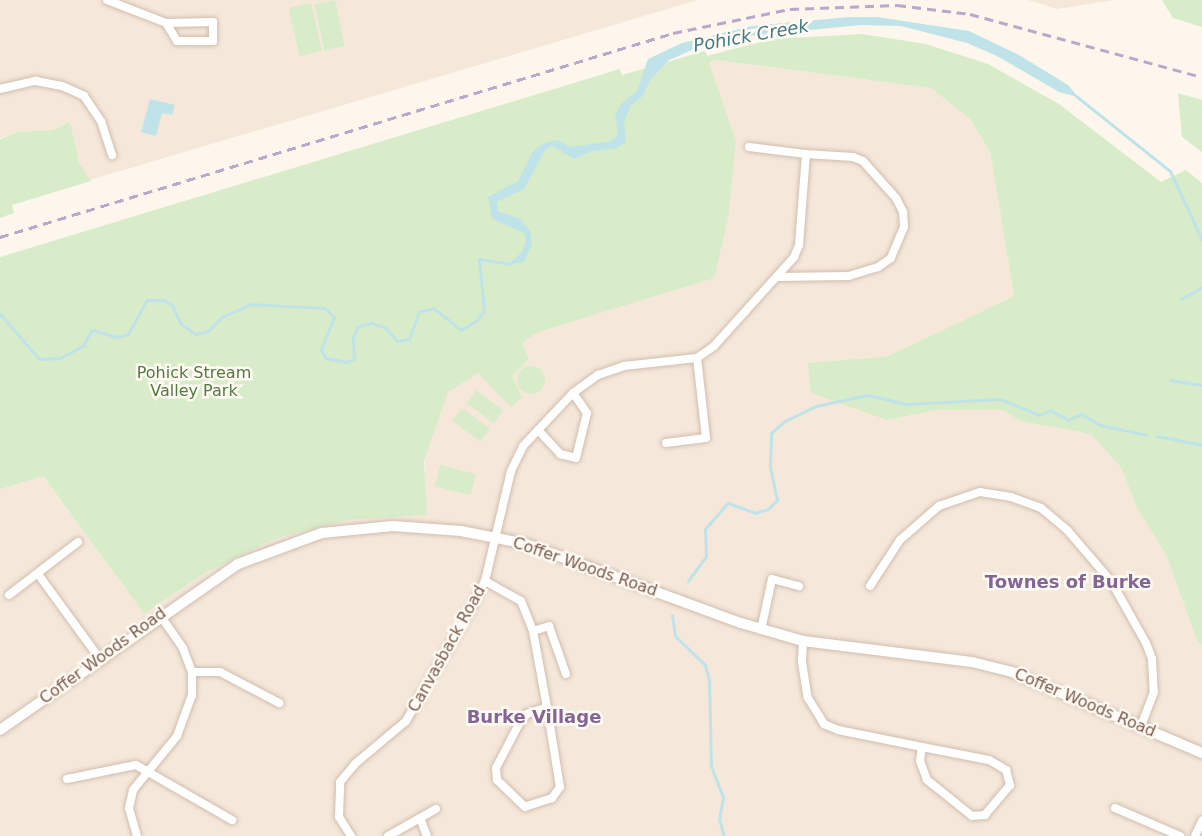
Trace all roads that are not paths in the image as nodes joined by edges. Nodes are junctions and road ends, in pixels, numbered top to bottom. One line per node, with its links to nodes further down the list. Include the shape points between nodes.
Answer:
1 (107, 0): 2 (street)
2 (166, 23): 2 (street, via 213,22 213,40 177,41)
3 (0, 89): 6 (street, via 36,81 84,96 101,121)
4 (749, 147): 5 (street)
5 (806, 154): 7 (street, via 798,245); 7 (street, via 863,161 896,198 904,227 891,258 878,267 849,276)
6 (112, 155)
7 (777, 277): 8 (street, via 714,346)
8 (697, 358): 9 (street, Canvasback Road, via 614,368); 11 (street, via 706,438)
9 (573, 393): 10 (street, Canvasback Road); 10 (street, via 587,414 576,458 560,454)
10 (538, 430): 12 (street, Canvasback Road, via 523,446 511,471)
11 (666, 443)
12 (494, 537): 15 (street, Canvasback Road); 19 (street, Coffer Woods Road, via 393,526 322,533 238,564); 20 (street, Coffer Woods Road, via 552,552)
13 (78, 542): 14 (street)
14 (38, 574): 18 (street); 23 (street)
15 (485, 581): 21 (street, via 520,601); 40 (street, Canvasback Road, via 406,721 356,763 340,782 339,817)
16 (799, 586): 20 (street, via 772,579)
17 (870, 586): 28 (street, via 900,540 939,506 980,492 1011,497 1041,508 1068,531 1111,581 1146,643 1152,659 1154,692)
18 (9, 595)
19 (160, 615): 23 (street, Coffer Woods Road); 24 (street, via 183,648)
20 (761, 630): 22 (street, Coffer Woods Road)
21 (533, 631): 25 (street, via 549,626); 27 (street)
22 (803, 641): 28 (street, Coffer Woods Road, via 992,667 1048,685); 30 (street, via 808,698 824,724)
23 (100, 659): 29 (street, Coffer Woods Road)
24 (192, 672): 26 (street, via 220,672); 32 (street, via 191,706)
25 (566, 674)
26 (279, 703)
27 (547, 707): 27 (street, via 560,787 552,798 525,807 497,780 496,768 520,722 527,714)
28 (1141, 726): 31 (street, Coffer Woods Road)
29 (0, 730)
30 (922, 747): 30 (street, via 920,761 927,780 972,816 985,815 1010,785 1006,770 989,760)
31 (1202, 753)
32 (149, 770): 33 (street, via 125,764); 37 (street); 39 (street, via 130,798 130,819)
33 (67, 779)
34 (1115, 807): 43 (street)
35 (436, 809): 36 (street)
36 (420, 818): 41 (street); 42 (street)
37 (232, 820)
38 (1202, 821): 44 (street)
39 (137, 836)
40 (351, 836)
41 (388, 836)
42 (427, 836)
43 (1180, 836)
44 (1195, 836)

